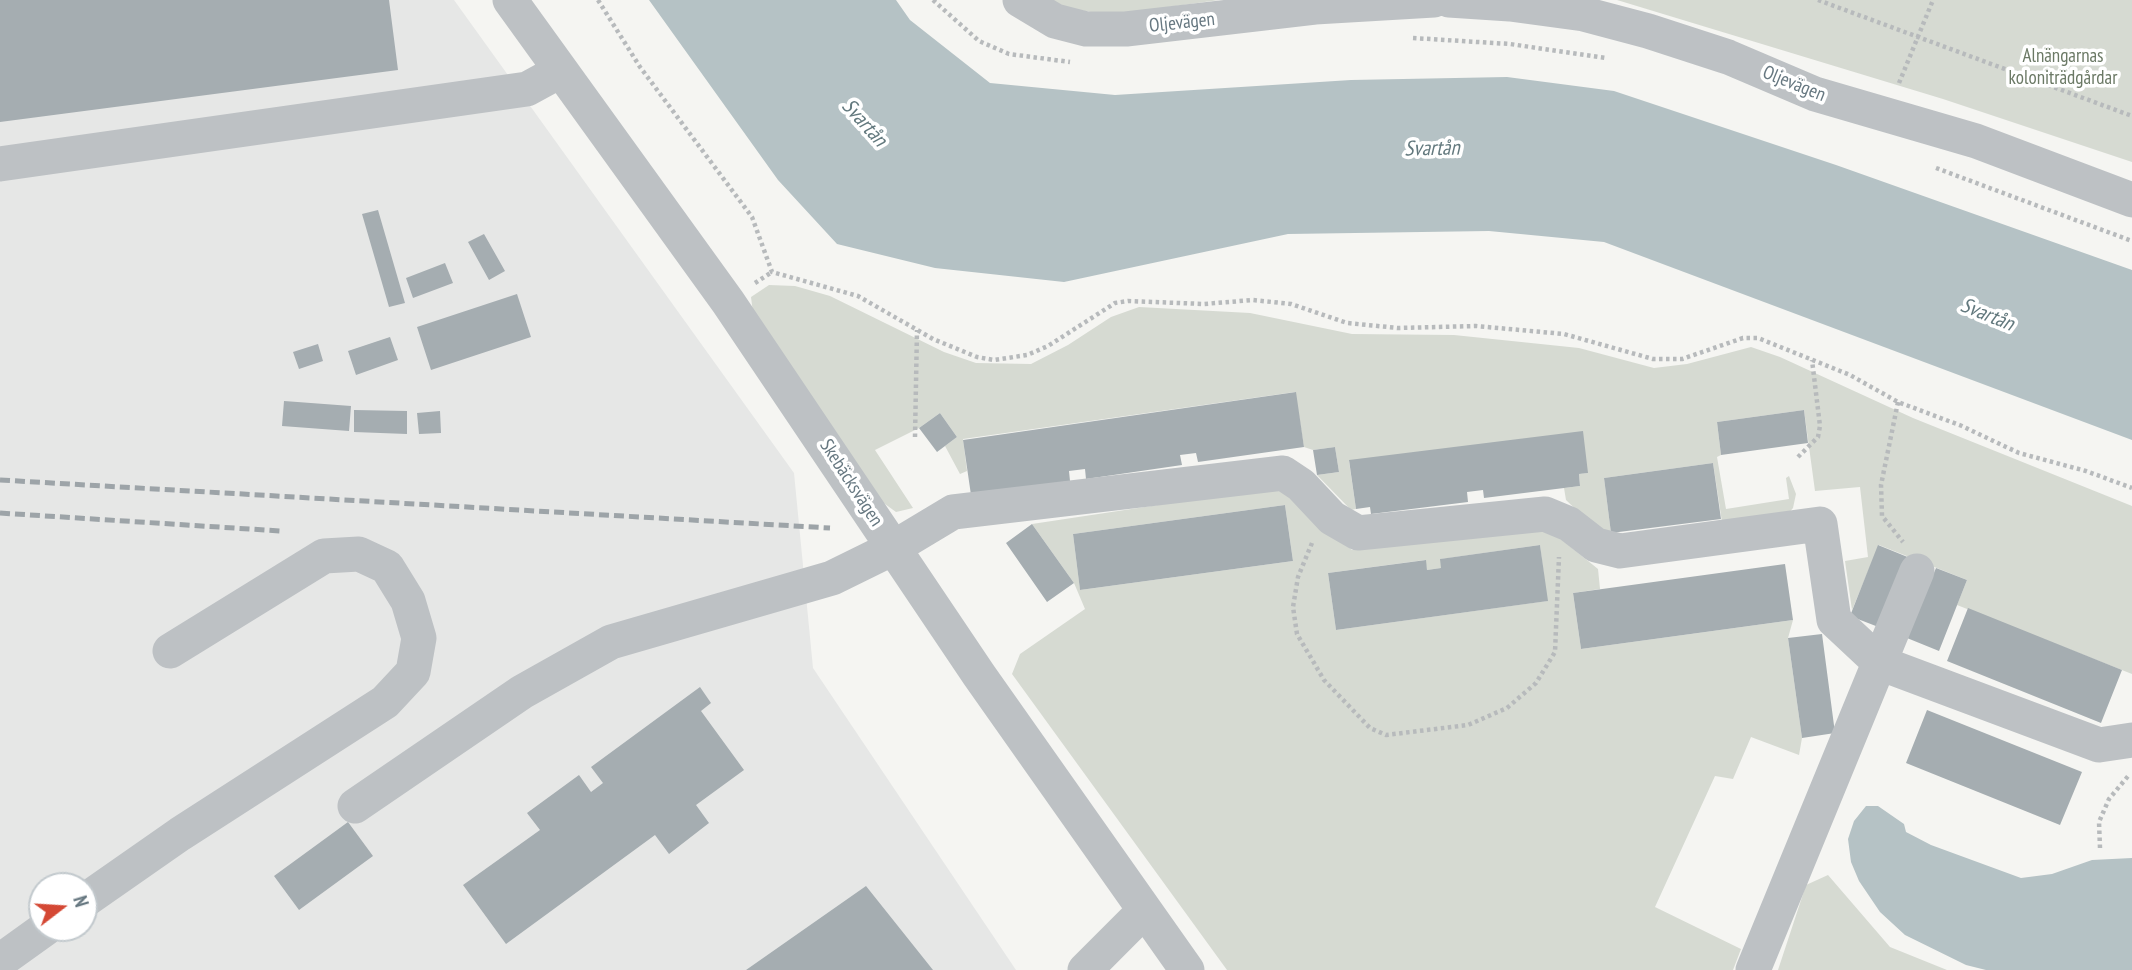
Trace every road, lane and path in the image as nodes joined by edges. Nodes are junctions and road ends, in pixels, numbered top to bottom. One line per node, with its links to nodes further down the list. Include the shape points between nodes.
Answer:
1 (510, 0): 9 (street, Skebäcksvägen)
2 (598, 0): 14 (path, via 640,67 752,217 772,272 858,296)
3 (1020, 0): 4 (street, Oljevägen, via 1055,21 1086,29)
4 (1434, 0)
5 (1450, 0): 10 (street, Oljevägen, via 1572,13 1648,31 1728,57 1815,94)
6 (1818, 0): 8 (path)
7 (1933, 0): 8 (path)
8 (1919, 37): 10 (path); 11 (path)
9 (560, 71): 12 (street, via 527,89); 22 (street, Skebäcksvägen, via 729,302)
10 (1887, 115): 13 (street, Oljevägen, via 1976,141)
11 (2132, 116)
12 (0, 164)
13 (2132, 200)
14 (917, 329): 15 (path, via 967,354 1010,360 1048,346 1115,303 1253,300 1291,304 1347,323 1398,328 1476,326 1564,334 1653,359 1694,356 1743,338 1758,338); 17 (path)
15 (1812, 359): 16 (path, via 1870,384); 18 (path, via 1820,426 1818,438)
16 (1898, 402): 19 (path, via 2019,453); 23 (path, via 1881,485 1882,516 1917,558)
17 (915, 437)
18 (1798, 457)
19 (2132, 488)
20 (1332, 518): 21 (street, via 1358,533 1545,514); 21 (path, via 1309,548 1298,577 1293,607 1297,634 1324,680 1370,728 1386,735 1468,725 1507,708 1536,683 1555,652); 22 (street, via 1283,472 953,512)
21 (1564, 522): 25 (street, via 1596,545 1620,551 1820,524 1834,620)
22 (893, 548): 28 (street, via 820,582 611,642 522,692); 31 (street, Skebäcksvägen)
23 (1917, 571): 25 (street)
24 (170, 651): 30 (street, via 324,556 359,554 387,567 408,601 419,638 413,672 384,702)
25 (1880, 663): 26 (street, via 2099,745); 36 (street)
26 (2132, 740)
27 (2132, 768): 29 (path, via 2099,822)
28 (355, 806)
29 (2100, 848)
30 (98, 891)
31 (1144, 911): 34 (street); 35 (street, Skebäcksvägen)
32 (28, 941): 33 (street)
33 (0, 961)
34 (1085, 970)
35 (1187, 970)
36 (1754, 970)

